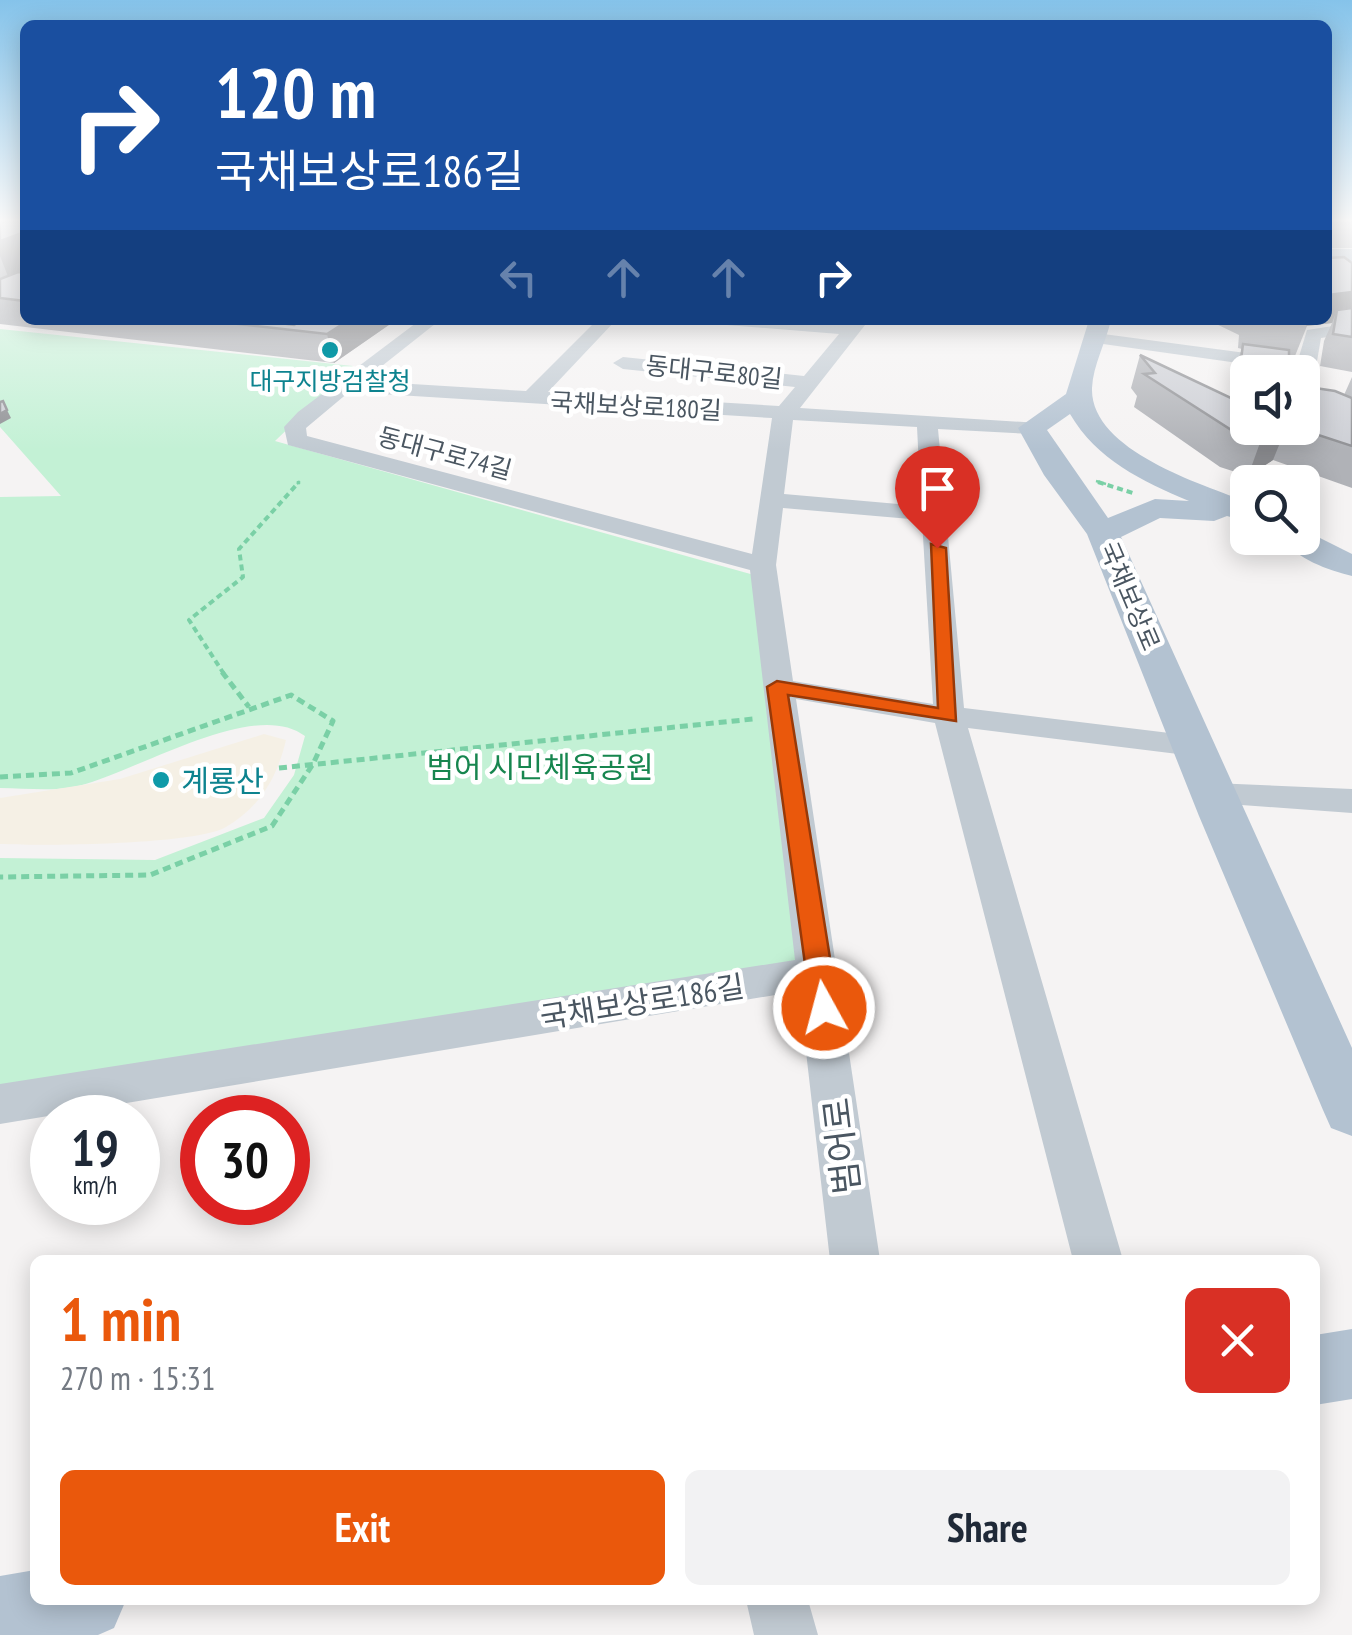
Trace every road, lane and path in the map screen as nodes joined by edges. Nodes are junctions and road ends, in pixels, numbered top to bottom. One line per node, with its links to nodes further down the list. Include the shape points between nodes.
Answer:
1 (425, 325): 10 (street, 동대구로74길)
2 (602, 325): 12 (street)
3 (856, 325): 9 (street, 동대구로80길)
4 (1352, 328): 7 (street, via 1314,334)
5 (1098, 329): 6 (street); 11 (main road)
6 (1240, 355)
7 (1309, 355)
8 (624, 363): 9 (street, 동대구로80길)
9 (806, 382): 14 (street, 동대구로80길)
10 (346, 386): 12 (street, 국채보상로180길); 30 (street, 동대구로74길, via 294,426 296,440)
11 (1079, 396): 16 (main road); 20 (main road, via 1094,433)
12 (529, 400): 14 (street, 국채보상로180길)
13 (1320, 413): 17 (street)
14 (783, 415): 15 (street, 국채보상로180길); 21 (street, 동대구로80길)
15 (927, 423): 16 (street, 국채보상로180길); 25 (street)
16 (1032, 428): 18 (main road)
17 (1352, 431)
18 (1058, 475): 20 (path); 26 (main road)
19 (301, 480): 33 (path, via 239,549 242,577 189,620)
20 (1135, 480): 22 (path); 23 (main road); 26 (main road, 국채보상로, via 1107,504)
21 (771, 500): 25 (street); 30 (street, 동대구로80길)
22 (1155, 508): 24 (main road); 26 (main road)
23 (1230, 509)
24 (1230, 513)
25 (935, 514): 34 (street)
26 (1103, 533): 35 (main road, 국채보상로)
27 (1320, 536): 28 (main road)
28 (1352, 544)
29 (1320, 553): 31 (main road)
30 (763, 565): 32 (street, 동대구로80길)
31 (1352, 566)
32 (779, 702): 34 (street); 36 (path); 42 (street)
33 (249, 707): 36 (path, via 291,695 334,721); 38 (path, via 71,773)
34 (949, 716): 35 (street); 46 (street)
35 (1194, 746): 39 (main road, 국채보상로)
36 (313, 764): 37 (path); 41 (path, via 272,826 150,875)
37 (279, 768)
38 (0, 777)
39 (1212, 794): 40 (street); 44 (main road, 국채보상로)
40 (1352, 801)
41 (0, 877)
42 (820, 972): 43 (street, 국채보상로186길); 45 (street, 범어로)
43 (0, 1104)
44 (1352, 1110)
45 (854, 1255)
46 (1097, 1255)
47 (1352, 1364): 48 (main road)
48 (1320, 1369)
49 (59, 1605): 51 (main road)
50 (778, 1605): 52 (street)
51 (0, 1616)
52 (786, 1635)

